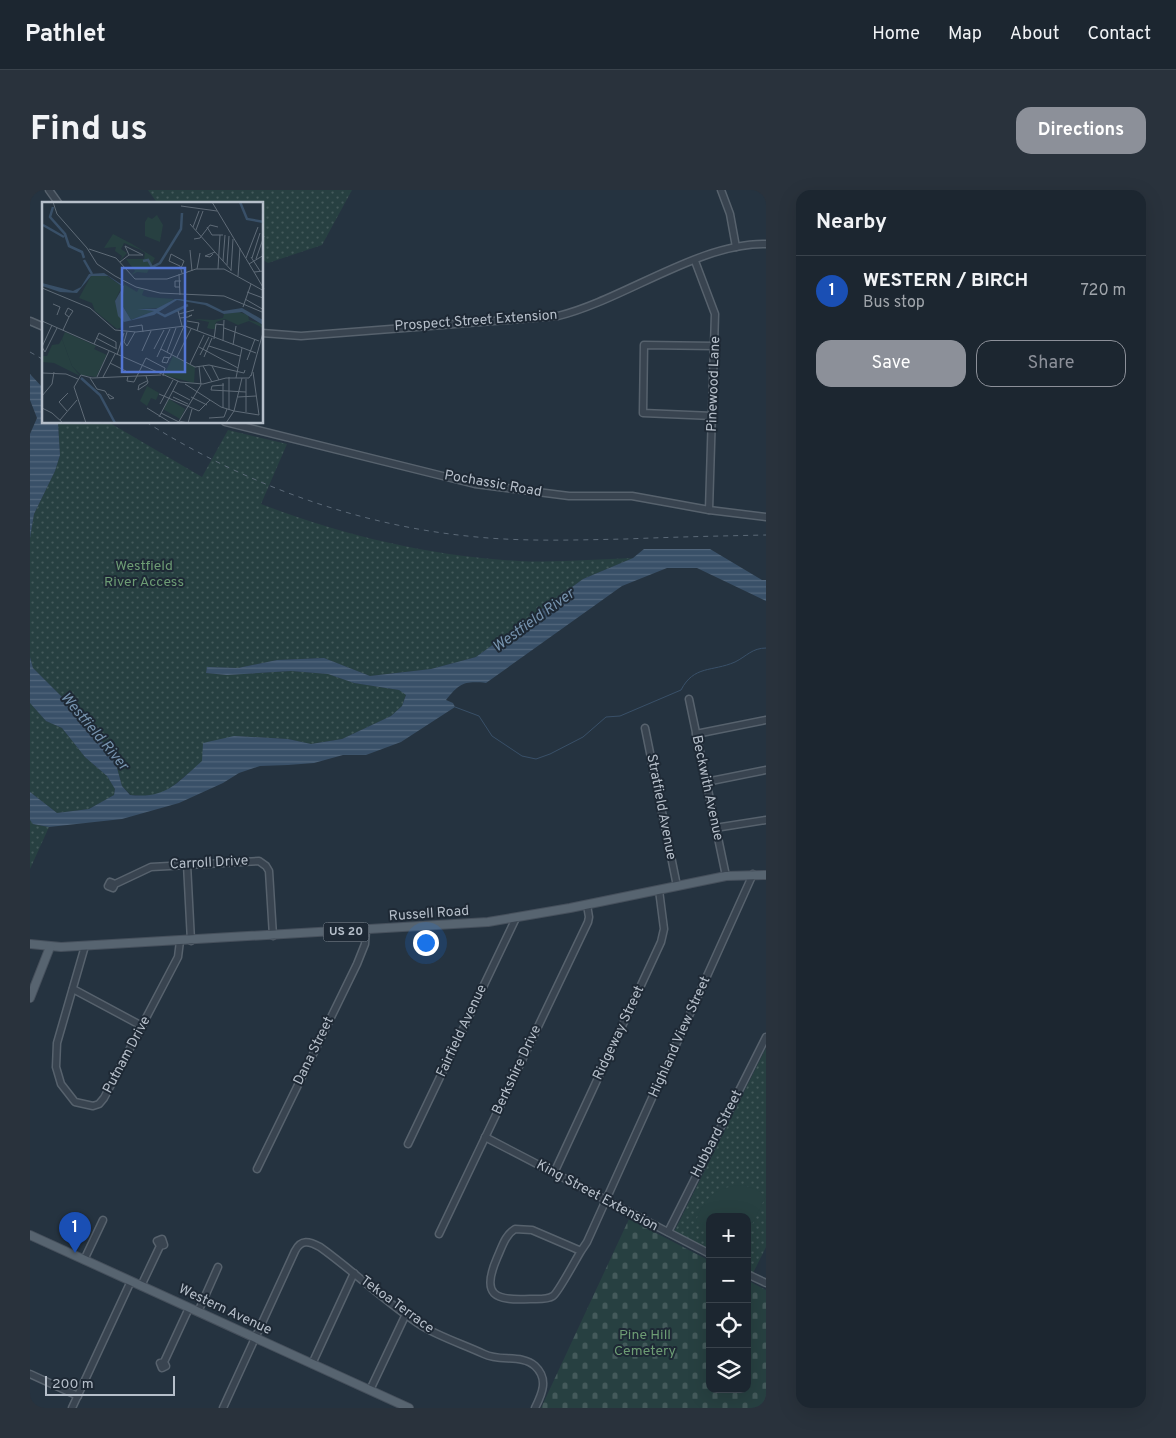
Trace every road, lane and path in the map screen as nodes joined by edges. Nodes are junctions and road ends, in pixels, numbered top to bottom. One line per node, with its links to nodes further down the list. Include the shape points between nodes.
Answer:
1 (49, 190): 3 (street)
2 (721, 190): 5 (street, via 730,214)
3 (57, 202)
4 (766, 244): 5 (street, Prospect Street Extension)
5 (736, 247): 6 (street, Prospect Street Extension)
6 (695, 261): 9 (street, Prospect Street Extension, via 583,310 558,316 301,336); 10 (street, Pinewood Lane, via 715,314)
7 (30, 321): 8 (street)
8 (42, 326)
9 (264, 333)
10 (716, 346): 11 (street, Pinewood Lane); 11 (street, via 644,345 643,413)
11 (713, 416): 13 (street, Pinewood Lane)
12 (233, 424): 13 (street, Pochassic Road, via 475,484 569,496 632,496)
13 (710, 510): 14 (street, Pochassic Road)
14 (766, 517)
15 (689, 699): 18 (street, Beckwith Avenue)
16 (766, 720): 18 (street)
17 (645, 728): 28 (street, Stratfield Avenue)
18 (696, 734): 20 (street, Beckwith Avenue)
19 (766, 770): 20 (street)
20 (706, 782): 22 (street, Beckwith Avenue)
21 (766, 820): 22 (street)
22 (715, 828): 26 (street, Beckwith Avenue)
23 (186, 864): 27 (street, Carroll Drive, via 147,868); 33 (street, Carroll Drive, via 251,861 264,864 269,874); 35 (street)
24 (753, 874): 25 (main road, Russell Road / US 20); 26 (main road, Russell Road / US 20); 47 (street, Highland View Street)
25 (766, 875)
26 (726, 876): 28 (main road, Russell Road / US 20)
27 (114, 884)
28 (677, 886): 29 (main road, Russell Road / US 20)
29 (659, 890): 30 (main road, Russell Road / US 20); 46 (street, Ridgeway Street, via 664,929 661,942)
30 (587, 905): 31 (main road, Russell Road / US 20); 43 (street, Berkshire Drive, via 588,922)
31 (516, 918): 32 (main road, Russell Road / US 20); 44 (street, Fairfield Avenue)
32 (366, 930): 33 (main road, Russell Road / US 20); 45 (street, Dana Street, via 365,944 357,964)
33 (273, 936): 35 (main road, Russell Road / US 20)
34 (180, 941): 35 (main road, Russell Road / US 20); 37 (main road, Russell Road / US 20); 41 (street, Putnam Drive, via 178,957)
35 (191, 941)
36 (30, 944): 38 (main road, Russell Road / US 20)
37 (85, 946): 38 (main road, Russell Road / US 20); 39 (street, Putnam Drive)
38 (50, 947): 40 (main road)
39 (74, 989): 41 (street); 41 (street, Putnam Drive, via 55,1058 60,1082 76,1102 90,1106 101,1102)
40 (30, 998)
41 (142, 1026)
42 (766, 1037): 49 (street, Hubbard Street)
43 (485, 1137): 46 (street, King Street Extension); 50 (street, Berkshire Drive)
44 (408, 1144)
45 (257, 1169)
46 (554, 1173): 47 (street, King Street Extension)
47 (606, 1200): 49 (street, King Street Extension); 53 (street, Highland View Street)
48 (101, 1223): 55 (street)
49 (668, 1232): 54 (street, King Street Extension)
50 (439, 1234)
51 (30, 1235): 55 (main road, Western Avenue)
52 (160, 1246): 61 (street)
53 (581, 1251): 53 (street, via 532,1230 515,1229 508,1235 490,1273 494,1295 504,1299 549,1298 557,1292)
54 (706, 1252)
55 (84, 1260): 59 (main road, Western Avenue)
56 (218, 1266): 63 (street)
57 (354, 1274): 64 (street, Tekoa Terrace); 65 (street, Tekoa Terrace, via 324,1250 307,1242 301,1243); 67 (street)
58 (751, 1276): 60 (street)
59 (131, 1282): 61 (main road, Western Avenue); 70 (street)
60 (766, 1283)
61 (141, 1286): 62 (main road, Western Avenue)
62 (189, 1308): 63 (main road, Western Avenue); 66 (street)
63 (198, 1312): 65 (main road, Western Avenue)
64 (406, 1314): 69 (street); 74 (street, Tekoa Terrace, via 434,1333 488,1356 532,1364 541,1373 543,1382 543,1391)
65 (256, 1338): 67 (main road, Western Avenue); 72 (street)
66 (164, 1362)
67 (312, 1364): 69 (main road, Western Avenue)
68 (30, 1374): 70 (street)
69 (370, 1390): 73 (main road, Western Avenue)
70 (78, 1396): 71 (street)
71 (72, 1408)
72 (223, 1408)
73 (409, 1408)
74 (535, 1408)

